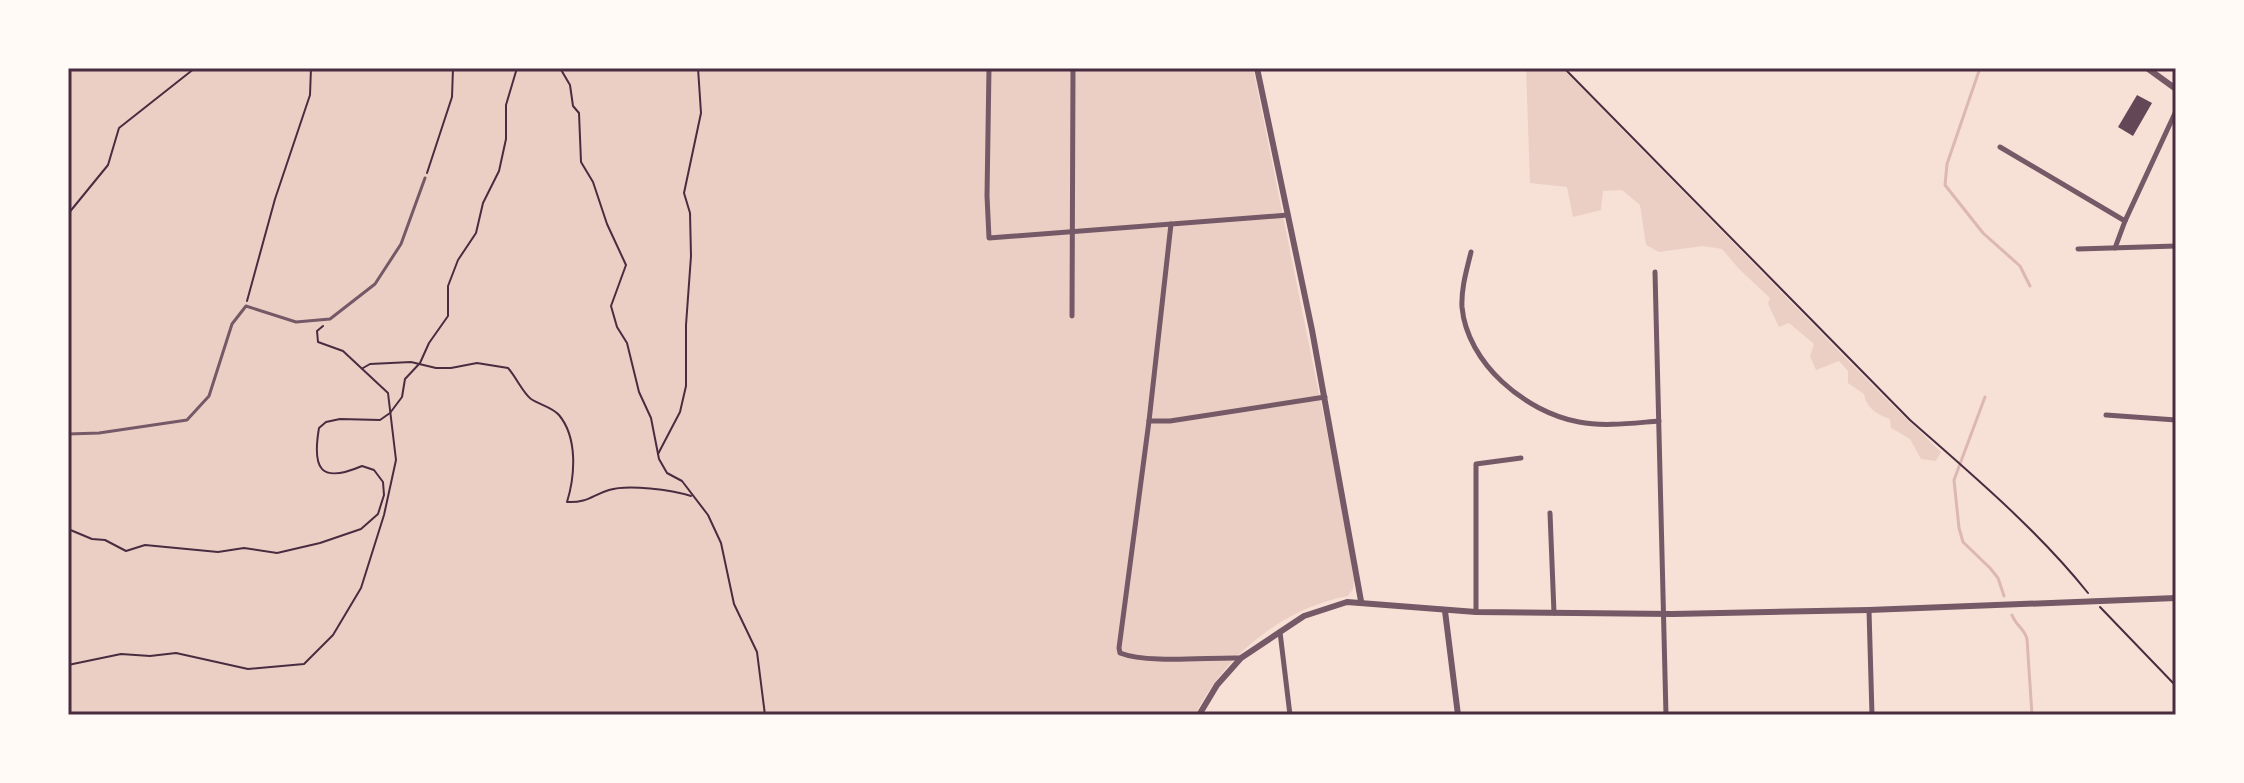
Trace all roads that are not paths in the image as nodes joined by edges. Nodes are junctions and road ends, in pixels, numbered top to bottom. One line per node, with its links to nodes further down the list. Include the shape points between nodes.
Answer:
1 (989, 68): 12 (street, via 989,238)
2 (1073, 68): 12 (street)
3 (1257, 68): 9 (street)
4 (2147, 68): 5 (street)
5 (2176, 89)
6 (2176, 111): 10 (street)
7 (2000, 147): 10 (street)
8 (425, 178): 24 (lane, via 401,244 375,284 330,319 296,322 246,306 232,324 209,396 187,420)
9 (1288, 215): 11 (street); 19 (street)
10 (2125, 221): 14 (street)
11 (1171, 224): 12 (street); 22 (street)
12 (1072, 232): 18 (street)
13 (2176, 246): 14 (street)
14 (2115, 248): 15 (street)
15 (2078, 249)
16 (1471, 252): 23 (street, via 1462,294 1465,325 1483,361 1503,381 1558,417 1582,423)
17 (1655, 272): 23 (street)
18 (1072, 316)
19 (1325, 397): 22 (street); 28 (street)
20 (2106, 415): 21 (street)
21 (2176, 420)
22 (1149, 421): 35 (street, via 1120,653)
23 (1659, 421): 33 (street)
24 (68, 434)
25 (1521, 458): 31 (street, via 1476,464)
26 (1550, 513): 32 (street)
27 (2176, 598): 29 (street)
28 (1361, 601): 30 (street); 34 (street, via 1318,610)
29 (1869, 610): 33 (street); 40 (street)
30 (1445, 611): 31 (street); 38 (street)
31 (1476, 612): 32 (street)
32 (1554, 614): 33 (street)
33 (1664, 614): 39 (street)
34 (1280, 632): 35 (street); 37 (street)
35 (1241, 658): 36 (street)
36 (1199, 715)
37 (1290, 715)
38 (1458, 715)
39 (1666, 715)
40 (1872, 715)

